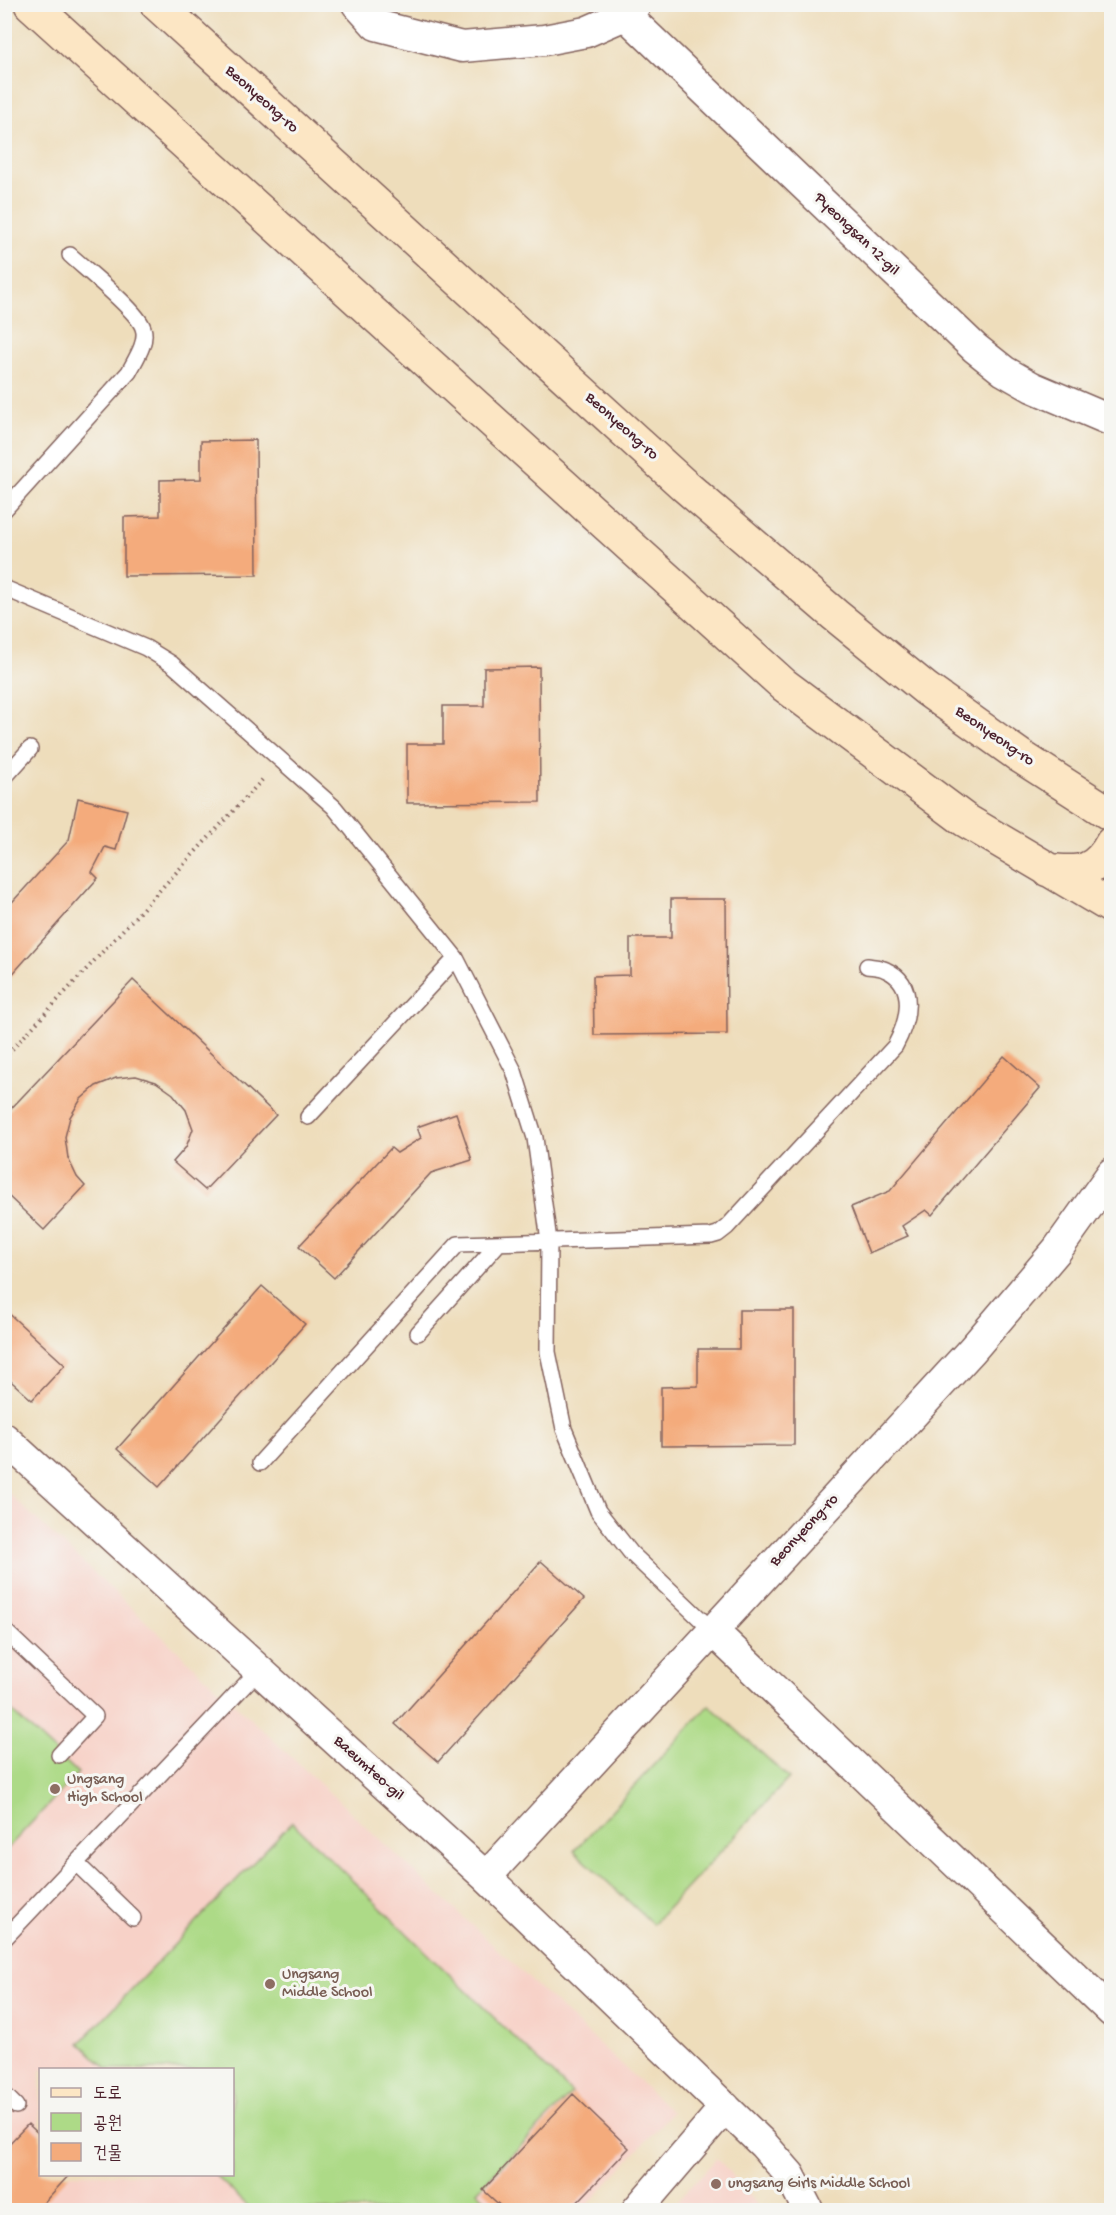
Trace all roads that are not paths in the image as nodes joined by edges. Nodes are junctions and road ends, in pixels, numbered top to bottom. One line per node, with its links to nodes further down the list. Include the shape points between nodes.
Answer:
1 (32, 4): 14 (main road, via 784,685 965,820)
2 (157, 4): 11 (main road, Beonyeong-ro, via 677,478 835,615 926,689)
3 (357, 4): 4 (street, via 376,26 462,46 544,40 586,32)
4 (625, 8): 6 (street, Pyeongsan 12-gil, via 975,348 1032,387)
5 (70, 255): 7 (lane, via 135,314 144,329 142,348 129,372)
6 (1112, 421)
7 (4, 510)
8 (4, 588): 16 (lane, via 146,648 172,664 334,807)
9 (30, 749): 10 (lane)
10 (4, 778)
11 (1103, 810): 12 (main road)
12 (1112, 836)
13 (1112, 843): 14 (main road, via 1105,856 1091,867 1072,873)
14 (1048, 870): 15 (main road)
15 (1112, 907)
16 (456, 958): 18 (lane); 20 (lane, via 514,1071 535,1138)
17 (867, 966): 20 (lane, via 886,970 899,979 909,1011 904,1030 895,1046 727,1227 711,1236)
18 (308, 1117)
19 (1112, 1173): 26 (street, Beonyeong-ro, via 1057,1250 972,1350)
20 (549, 1241): 21 (lane); 26 (lane, via 548,1352 564,1429 598,1511 631,1553)
21 (499, 1243): 22 (lane); 24 (lane, via 458,1244)
22 (418, 1333)
23 (4, 1438): 27 (street, Baeumteo-gil)
24 (260, 1463)
25 (4, 1629): 28 (lane, via 95,1716)
26 (713, 1631): 30 (street, Beonyeong-ro); 33 (street)
27 (259, 1670): 29 (lane); 30 (street, Baeumteo-gil)
28 (59, 1755)
29 (76, 1863): 31 (lane); 32 (lane)
30 (486, 1877): 36 (street, Baeumteo-gil)
31 (133, 1918)
32 (4, 1939)
33 (1112, 2012)
34 (4, 2094): 35 (lane)
35 (16, 2106)
36 (725, 2107): 37 (street); 38 (street, Baeumteo-gil, via 790,2175)
37 (637, 2211)
38 (808, 2211)

